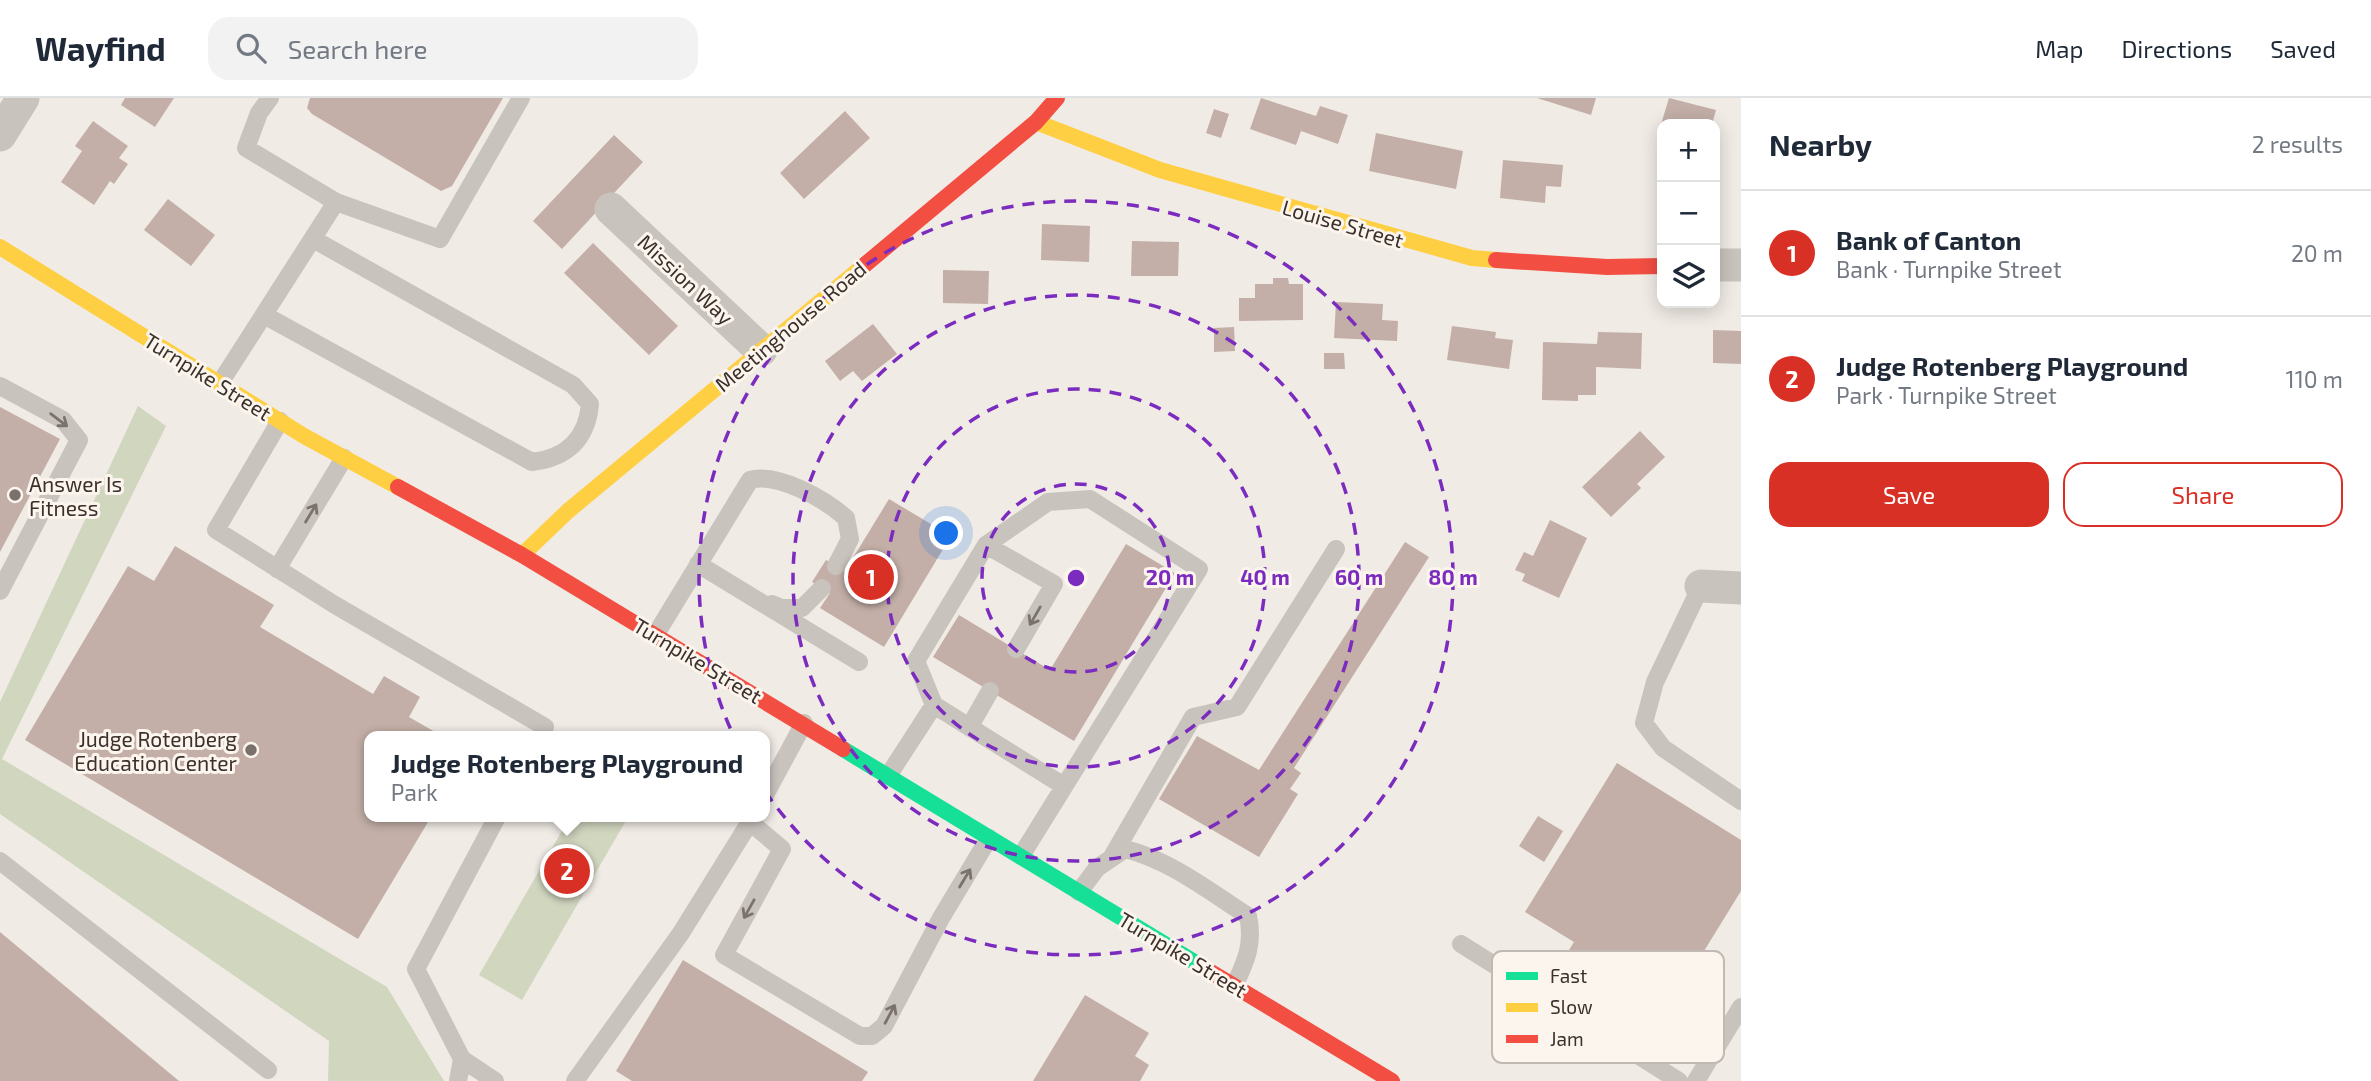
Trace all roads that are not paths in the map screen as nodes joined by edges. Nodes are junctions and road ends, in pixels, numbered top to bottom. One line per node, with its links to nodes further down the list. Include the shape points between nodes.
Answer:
1 (23, 98): 6 (street)
2 (270, 98): 7 (lane, via 258,113 246,148)
3 (521, 98): 7 (lane, via 440,239)
4 (1057, 98): 5 (main road, Meetinghouse Road)
5 (1036, 122): 13 (main road, Louise Street, via 1160,170 1472,258); 15 (main road, Meetinghouse Road)
6 (0, 135)
7 (336, 202): 9 (lane)
8 (611, 209): 15 (street, Mission Way)
9 (313, 239): 14 (lane); 14 (lane, via 573,385 590,404 588,425 554,460 532,462)
10 (0, 247): 16 (main road, Turnpike Street)
11 (1720, 265): 12 (street)
12 (1741, 265)
13 (1657, 266)
14 (264, 315): 16 (lane)
15 (761, 350): 22 (main road, Meetinghouse Road, via 568,511)
16 (220, 383): 18 (main road, Turnpike Street)
17 (0, 386): 29 (lane, one-way to 29, via 63,420 79,440)
18 (280, 421): 19 (main road, Turnpike Street); 25 (lane, via 216,530)
19 (344, 458): 22 (main road, Turnpike Street); 25 (lane, one-way to 19)
20 (986, 545): 32 (lane, one-way to 32, via 1054,584); 35 (lane, via 916,661); 41 (lane, via 1048,502 1090,499 1199,569)
21 (1336, 549): 47 (lane, via 1237,707 1193,717)
22 (523, 555): 31 (main road, Turnpike Street)
23 (698, 564): 24 (lane, via 750,480 762,476 776,478 845,518 850,538); 30 (lane); 31 (lane)
24 (836, 566)
25 (277, 569): 38 (lane, via 545,727)
26 (1701, 586): 28 (street); 42 (lane, via 1654,682 1644,723 1663,748)
27 (822, 588): 30 (lane, via 809,604 795,609)
28 (1741, 588)
29 (0, 591)
30 (743, 591): 33 (lane)
31 (656, 634): 36 (main road, Turnpike Street)
32 (1016, 649)
33 (859, 662)
34 (990, 691): 37 (lane)
35 (934, 705): 37 (lane); 39 (lane)
36 (804, 723): 39 (main road, Turnpike Street); 40 (lane)
37 (970, 726): 41 (lane)
38 (543, 731)
39 (888, 776): 46 (main road, Turnpike Street)
40 (770, 786)
41 (1064, 786): 48 (lane)
42 (1741, 801)
43 (494, 822): 56 (lane, via 416,969)
44 (750, 822): 60 (lane, via 681,933)
45 (755, 822): 46 (lane, one-way to 46, via 782,849 724,955 860,1036 872,1036 884,1026)
46 (989, 838): 48 (main road, Turnpike Street)
47 (1113, 855): 50 (lane); 53 (lane, via 1125,849 1140,852 1248,916 1252,935)
48 (1021, 856): 50 (main road, Turnpike Street)
49 (0, 861): 59 (lane)
50 (1079, 892): 53 (main road, Turnpike Street)
51 (1461, 944): 52 (lane)
52 (1492, 963)
53 (1234, 986): 63 (main road, Turnpike Street)
54 (1741, 1007): 55 (lane)
55 (1724, 1035)
56 (462, 1059): 61 (lane); 62 (lane)
57 (1650, 1063): 64 (lane)
58 (1707, 1063): 65 (lane)
59 (268, 1070)
60 (576, 1080)
61 (458, 1081)
62 (495, 1081)
63 (1392, 1081)
64 (1679, 1081)
65 (1696, 1081)

